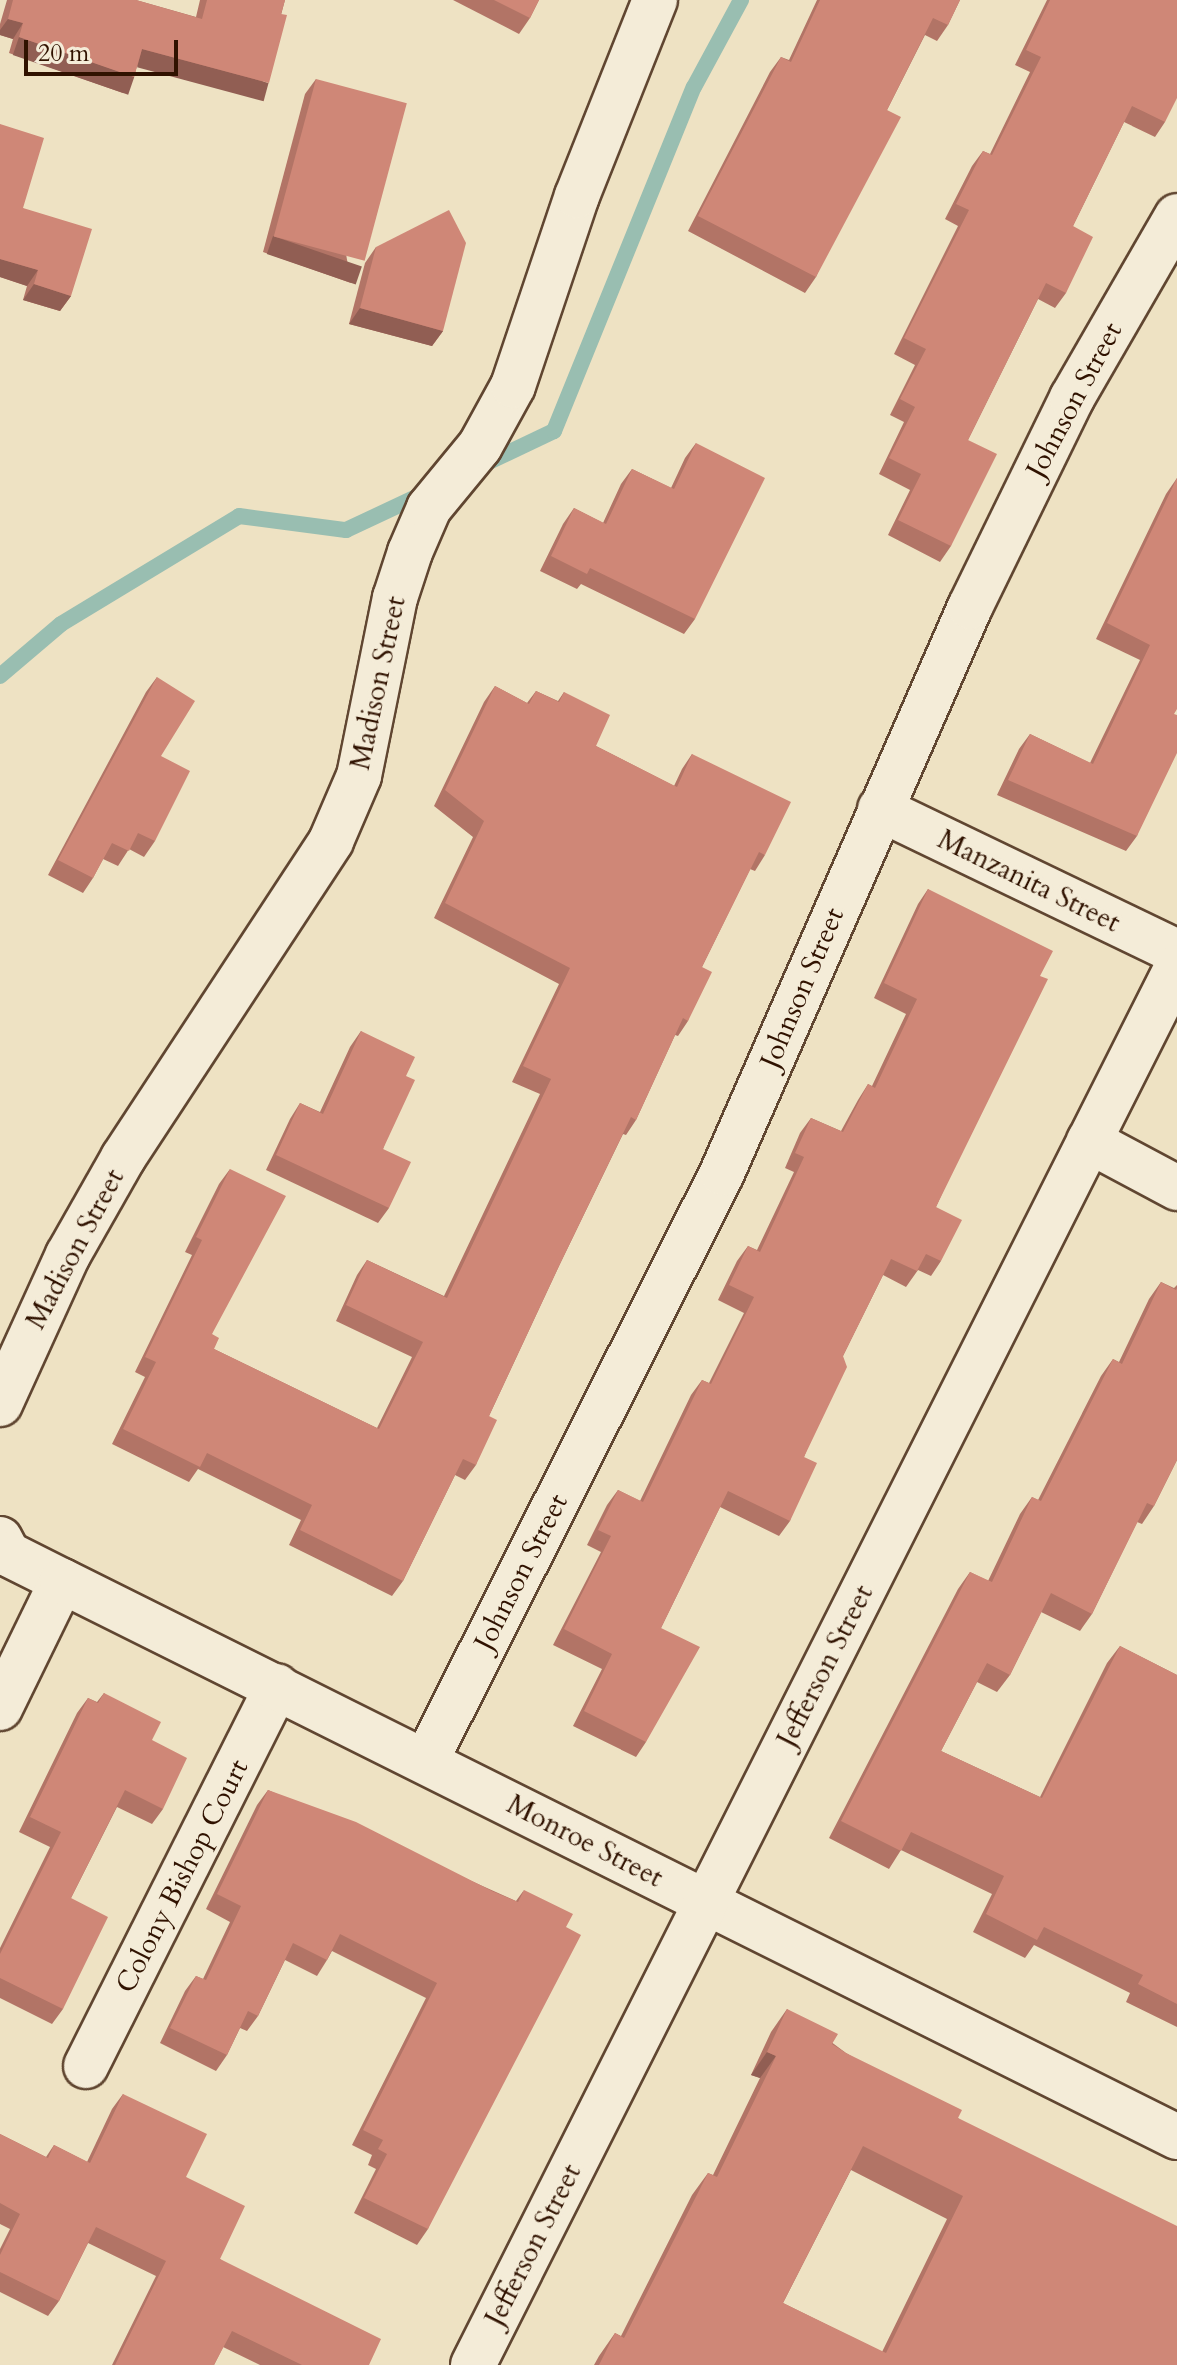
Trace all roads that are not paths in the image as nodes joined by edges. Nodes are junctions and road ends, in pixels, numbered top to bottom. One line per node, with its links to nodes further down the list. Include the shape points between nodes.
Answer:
1 (655, 0): 8 (street, Madison Street, via 577,196 513,386 480,446 429,508 410,552 395,598 359,776 331,841 123,1158)
2 (1177, 216): 3 (street, Johnson Street, via 1072,398)
3 (880, 809): 4 (street, Manzanita Street); 13 (street, Johnson Street, via 722,1173)
4 (1177, 952)
5 (1177, 967): 6 (street, Jefferson Street)
6 (1089, 1141): 7 (street); 14 (street, Jefferson Street)
7 (1177, 1188)
8 (4, 1390)
9 (0, 1539): 10 (street, Monroe Street, via 8,1554)
10 (62, 1581): 11 (street, Monroe Street); 12 (street)
11 (277, 1686): 13 (street, Monroe Street); 15 (street, Colony Bishop Court)
12 (0, 1708)
13 (426, 1761): 14 (street, Monroe Street)
14 (705, 1901): 16 (street, Monroe Street); 17 (street, Jefferson Street)
15 (86, 2066)
16 (1177, 2137)
17 (473, 2365)

